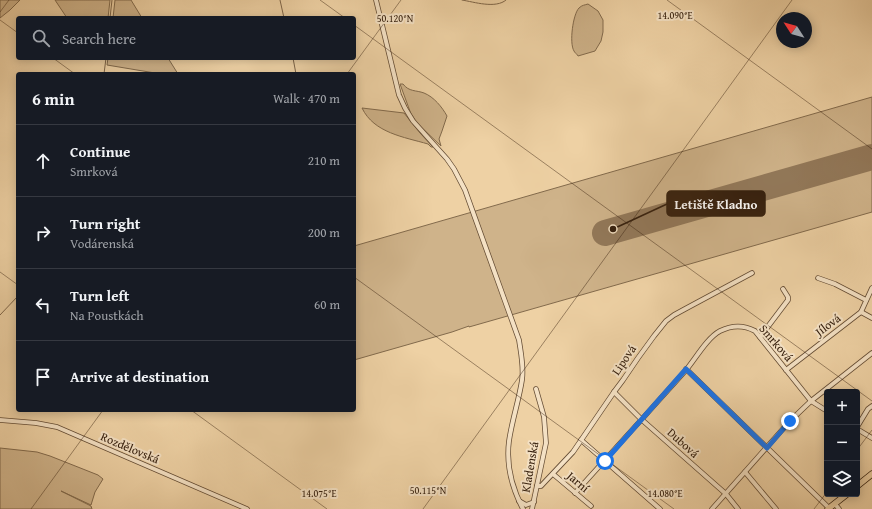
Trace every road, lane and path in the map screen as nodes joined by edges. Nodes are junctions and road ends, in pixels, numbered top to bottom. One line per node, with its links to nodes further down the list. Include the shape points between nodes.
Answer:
1 (376, 0): 34 (street, via 404,108 447,159 465,190 519,340 523,360 522,380 509,441 509,465)
2 (752, 273): 14 (street, Lipová, via 666,321)
3 (818, 278): 6 (street)
4 (872, 288): 6 (street, Jílová)
5 (783, 289): 9 (street, via 788,300)
6 (866, 300): 7 (street, Jílová)
7 (861, 312): 8 (street); 12 (street, Jílová)
8 (872, 318)
9 (760, 337): 11 (street, Smrková, via 748,328 728,327 711,339); 12 (street, Smrková)
10 (872, 354): 15 (street)
11 (686, 369): 18 (street, Smrková); 24 (street)
12 (786, 370): 15 (street, Smrková)
13 (536, 389): 30 (street, Kladenská, via 544,417 546,443)
14 (614, 392): 18 (street, Dubová); 23 (street, Lipová)
15 (811, 401): 17 (street, Smrková); 24 (street)
16 (872, 406): 20 (street)
17 (824, 409)
18 (641, 419): 25 (street, Smrková); 32 (street, Dubová)
19 (0, 420): 38 (street, Rozdělovská, via 57,427)
20 (859, 425)
21 (860, 430): 22 (street)
22 (872, 438)
23 (581, 440): 25 (street); 27 (street, Lipová)
24 (767, 448): 26 (street); 45 (street)
25 (605, 461): 31 (street, Smrková); 41 (street)
26 (746, 472): 32 (street); 44 (street)
27 (553, 474): 30 (street, Lipová, via 541,486); 31 (street, Jarní)
28 (872, 474): 29 (main road)
29 (860, 484)
30 (537, 486): 35 (street, Kladenská)
31 (575, 493): 37 (street, Jarní)
32 (726, 494): 42 (street); 43 (street, Dubová)
33 (843, 497): 36 (main road)
34 (519, 501): 35 (street, Kladenská, via 526,504); 39 (street)
35 (534, 502): 40 (street, Kladenská)
36 (835, 504): 45 (main road); 46 (street)
37 (591, 506)
38 (247, 509)
39 (523, 509)
40 (532, 509)
41 (660, 509)
42 (712, 509)
43 (738, 509)
44 (776, 509)
45 (829, 509)
46 (839, 509)

